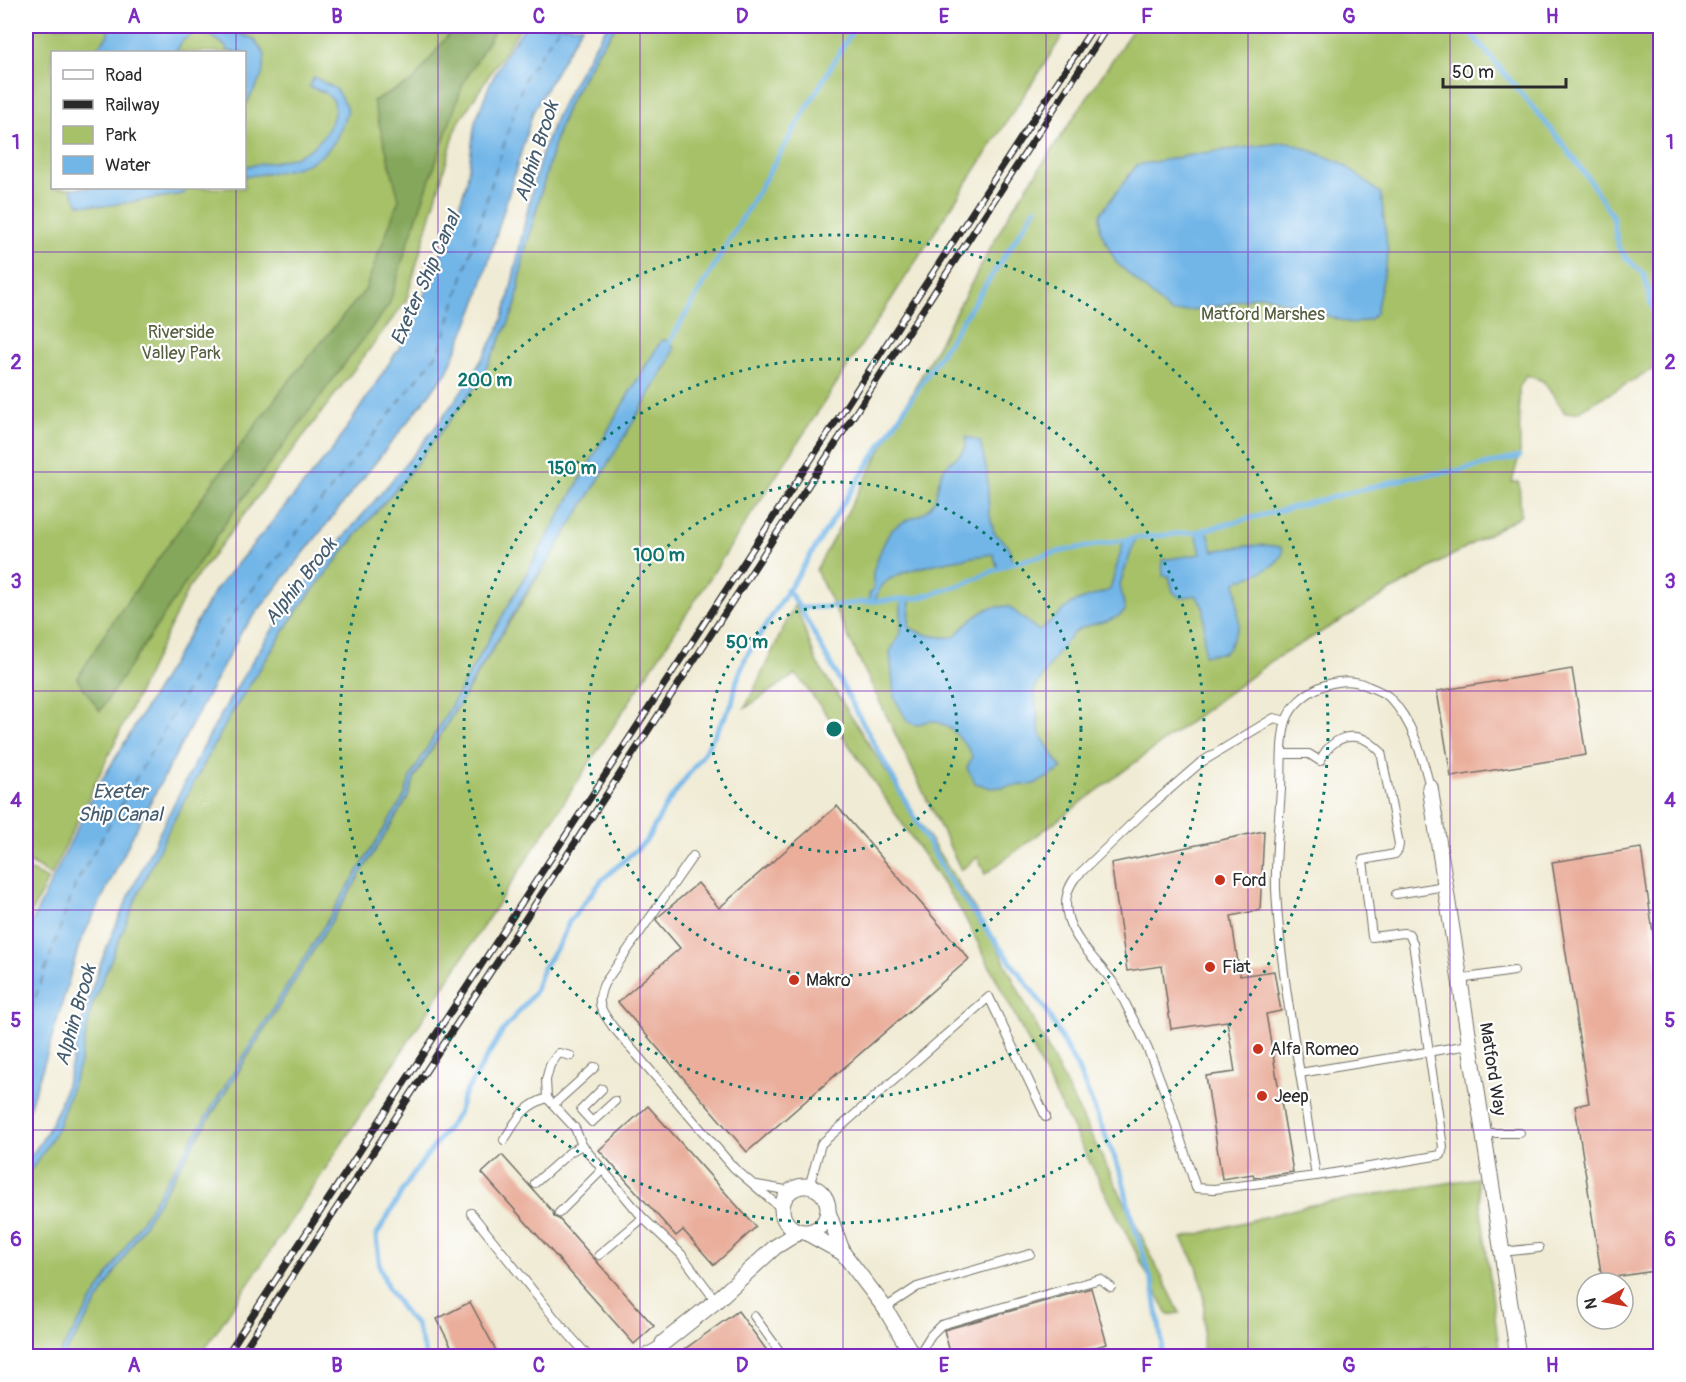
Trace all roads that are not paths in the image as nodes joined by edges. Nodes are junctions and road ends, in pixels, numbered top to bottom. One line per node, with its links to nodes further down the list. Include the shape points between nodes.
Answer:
1 (1286, 721): 2 (lane); 3 (lane, via 1315,689 1329,683 1361,683 1388,696 1405,719 1421,753); 26 (lane, via 1274,718 1200,763 1075,878 1066,890 1066,907 1087,951 1112,981 1137,1026 1166,1094 1196,1188)
2 (1282, 753): 10 (lane, via 1309,754 1320,761 1329,745 1347,738 1362,738 1382,752 1399,844 1395,854 1363,860 1372,937 1409,934); 13 (lane, via 1277,900)
3 (1430, 787): 5 (street, Matford Way)
4 (693, 856): 28 (lane, via 598,998 613,1027 742,1176)
5 (1445, 886): 6 (lane); 8 (street, Matford Way)
6 (1396, 894)
7 (1514, 972): 8 (lane)
8 (1459, 979): 9 (street, Matford Way)
9 (1469, 1045): 10 (lane); 21 (street, Matford Way)
10 (1428, 1051): 13 (lane); 26 (lane, via 1441,1155)
11 (571, 1056): 15 (lane, via 559,1053 550,1065 546,1080)
12 (595, 1067): 17 (lane)
13 (1300, 1073): 26 (lane)
14 (602, 1089): 18 (lane, via 581,1110)
15 (548, 1098): 17 (lane); 23 (lane, via 525,1109)
16 (615, 1101): 18 (lane, via 592,1122)
17 (554, 1104): 20 (lane)
18 (587, 1116): 20 (lane)
19 (1046, 1117): 29 (lane, via 989,997 820,1144)
20 (575, 1128): 24 (lane)
21 (1484, 1133): 22 (lane); 39 (street, Matford Way)
22 (1520, 1133)
23 (504, 1140)
24 (582, 1145): 25 (lane); 27 (lane)
25 (603, 1169): 33 (lane); 35 (lane)
26 (1317, 1176)
27 (535, 1183)
28 (756, 1185): 30 (lane); 34 (lane)
29 (809, 1186): 30 (street); 31 (street, via 826,1198)
30 (791, 1191): 34 (street, via 783,1202)
31 (828, 1212): 36 (street, via 821,1226); 40 (street)
32 (471, 1213): 48 (lane)
33 (559, 1213)
34 (783, 1214): 36 (street, via 788,1225); 37 (street, via 782,1233)
35 (643, 1218): 42 (lane); 44 (lane, via 681,1254)
36 (803, 1232): 37 (street); 40 (street)
37 (775, 1247): 44 (street)
38 (1539, 1248): 39 (lane)
39 (1502, 1252): 53 (street, Matford Way)
40 (843, 1253): 45 (street)
41 (1030, 1254): 45 (lane, via 917,1287)
42 (599, 1255)
43 (1111, 1287): 52 (lane, via 1100,1278 941,1325)
44 (716, 1301): 47 (street)
45 (885, 1308): 51 (street)
46 (754, 1316): 50 (lane)
47 (663, 1343): 49 (lane)
48 (588, 1356)
49 (640, 1356)
50 (783, 1356)
51 (913, 1356)
52 (918, 1356)
53 (1518, 1356)

